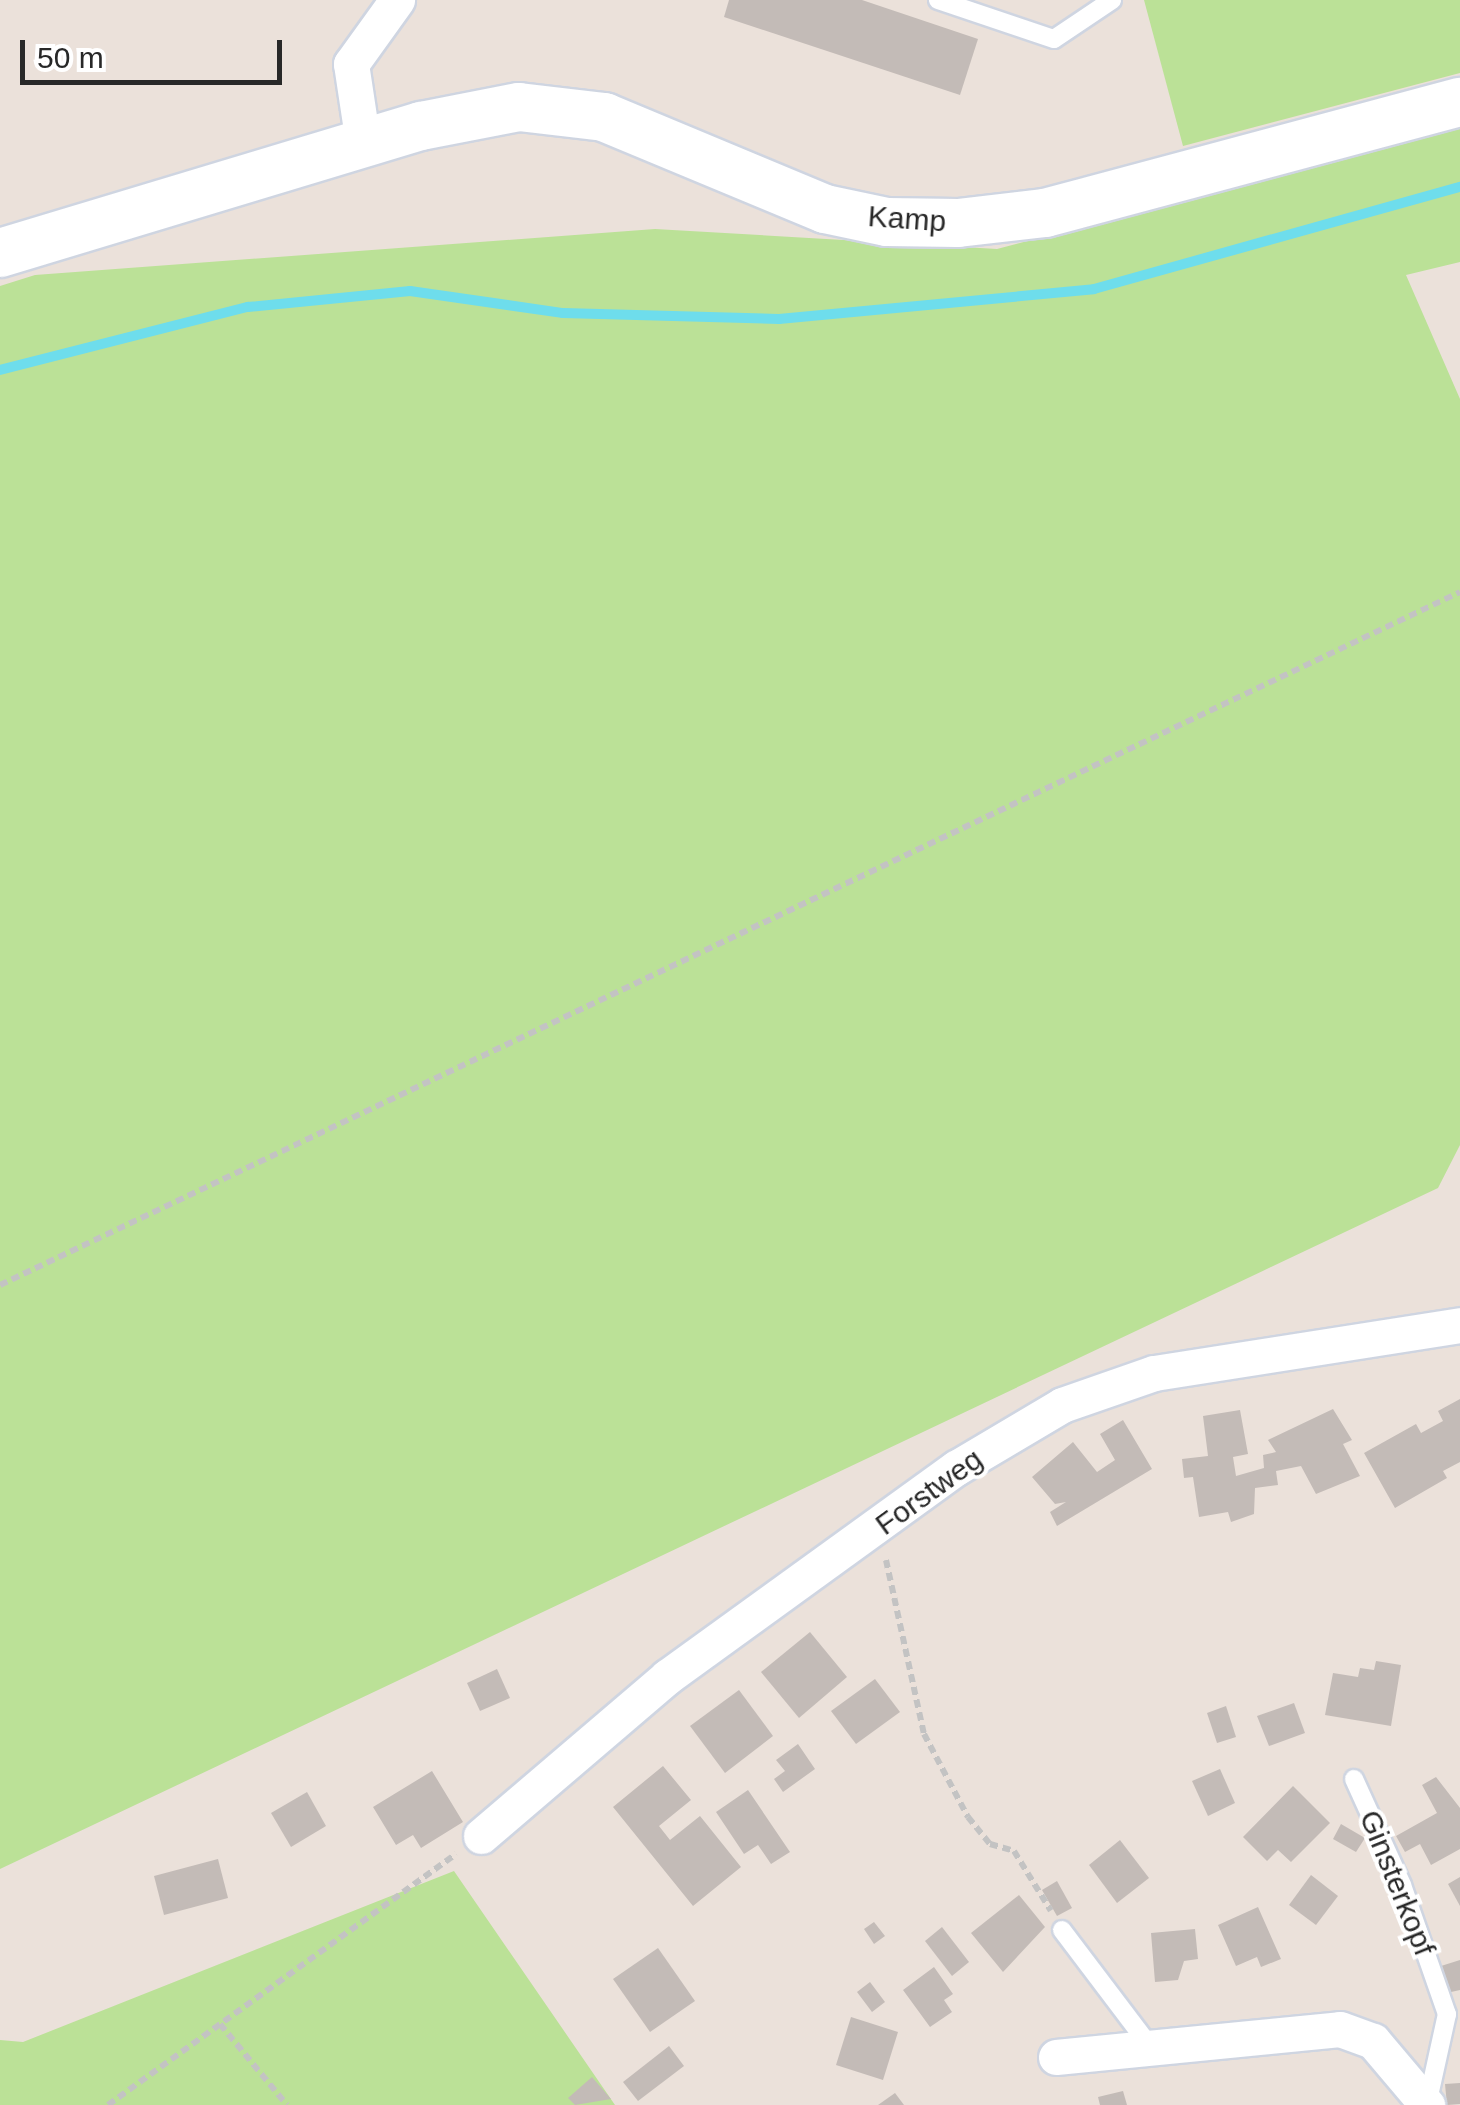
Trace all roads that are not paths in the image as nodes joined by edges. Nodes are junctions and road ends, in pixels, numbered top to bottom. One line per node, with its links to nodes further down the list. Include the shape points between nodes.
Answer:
1 (397, 0): 5 (street, via 350,64)
2 (938, 0): 3 (lane, via 1054,39)
3 (1112, 0)
4 (1460, 102): 5 (street, Kamp, via 1045,212 958,223 887,222 826,209 645,131 563,108 472,114)
5 (363, 143): 6 (street, Kamp)
6 (0, 253)
7 (1460, 1325): 9 (street, Forstweg, via 1154,1373 1062,1405 956,1468 666,1677)
8 (1354, 1779): 13 (lane, Ginsterkopf, via 1402,1885 1447,2014)
9 (481, 1836)
10 (1062, 1930): 11 (lane)
11 (1152, 2050): 12 (street, Ginsterkopf); 13 (street, Ginsterkopf, via 1340,2028 1373,2042)
12 (1056, 2057)
13 (1427, 2105)

